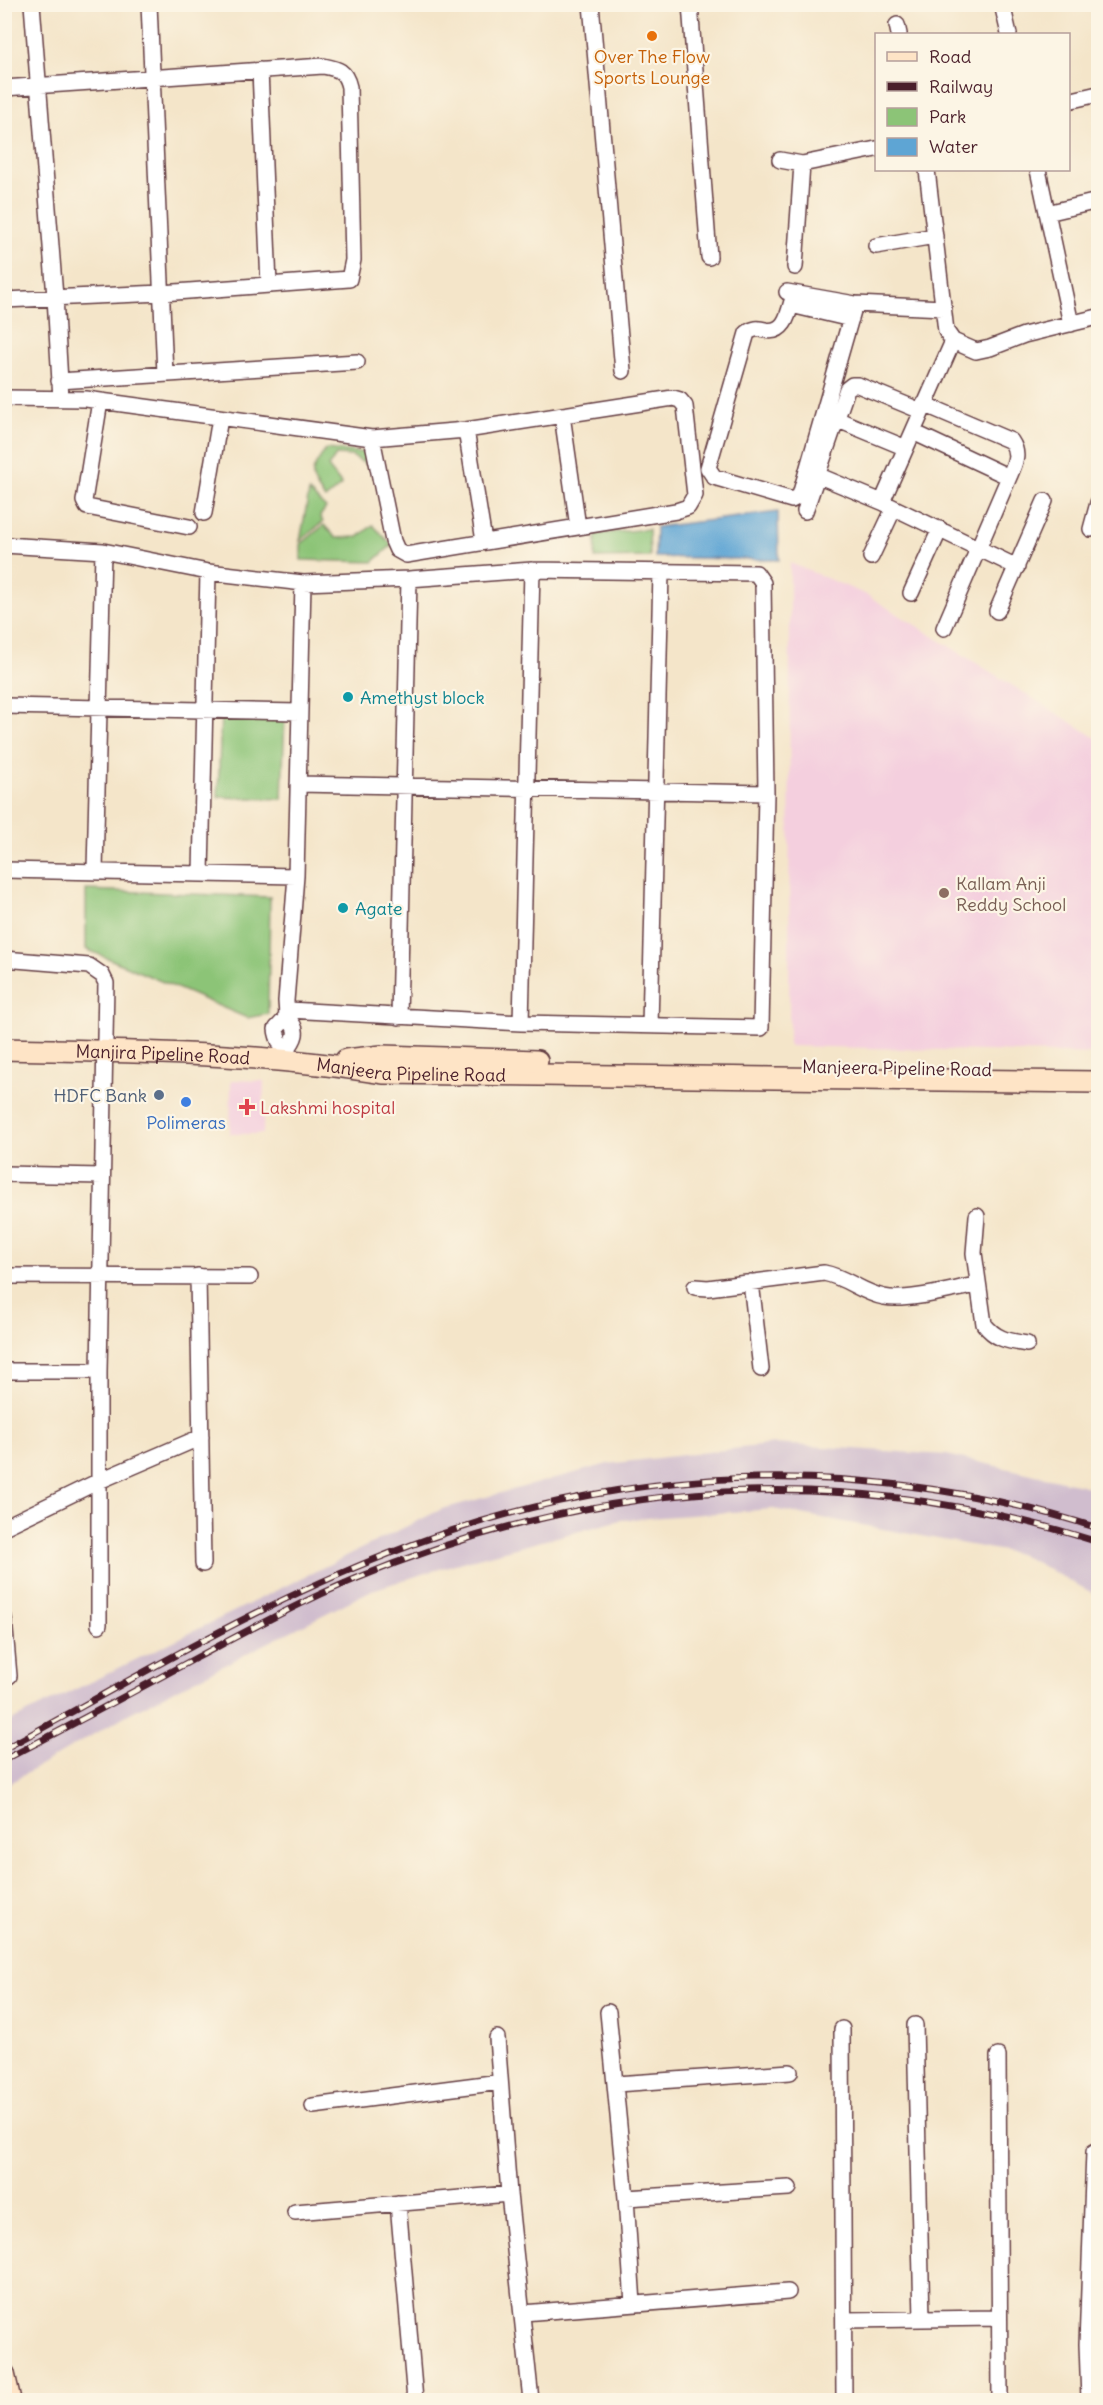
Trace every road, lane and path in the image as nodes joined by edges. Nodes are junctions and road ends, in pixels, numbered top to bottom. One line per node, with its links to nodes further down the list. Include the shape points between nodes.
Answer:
1 (33, 4): 9 (street)
2 (149, 4): 8 (street)
3 (591, 4): 34 (street)
4 (690, 4): 22 (street)
5 (1002, 4): 6 (street)
6 (1009, 33)
7 (260, 70): 8 (street); 24 (street); 24 (street, via 323,66 340,70 349,87 353,260 349,279)
8 (153, 78): 9 (street); 25 (street)
9 (40, 85): 10 (street); 26 (street)
10 (4, 88)
11 (1098, 94): 12 (street)
12 (1070, 101)
13 (875, 149): 15 (street)
14 (780, 160): 15 (street)
15 (802, 164): 23 (street)
16 (927, 171): 20 (street)
17 (1038, 171): 19 (street)
18 (1098, 201): 19 (street)
19 (1047, 213): 31 (street)
20 (935, 236): 21 (street); 28 (street)
21 (876, 246)
22 (709, 257)
23 (795, 267)
24 (269, 285): 25 (street)
25 (162, 293): 26 (street); 35 (street)
26 (55, 297): 27 (street); 36 (street)
27 (4, 300)
28 (944, 308): 29 (street); 32 (street, via 946,331)
29 (853, 312): 29 (street, via 791,297 781,328 758,328 747,333 708,468 714,477 792,500 801,495)
30 (1098, 317): 31 (street)
31 (1071, 324): 32 (street, via 976,351)
32 (953, 341): 40 (street)
33 (357, 362): 35 (street)
34 (622, 371)
35 (165, 374): 36 (street)
36 (59, 381): 38 (street)
37 (4, 399): 38 (street)
38 (61, 399): 39 (street)
39 (100, 401): 42 (street); 55 (street, via 84,501 87,507)
40 (923, 407): 43 (street, via 852,385); 45 (street); 49 (street, via 1011,441 1017,459)
41 (562, 415): 44 (street); 56 (street); 56 (street, via 673,398 686,406 694,495 688,507)
42 (220, 418): 46 (street); 54 (street)
43 (836, 419): 47 (street); 48 (street)
44 (466, 430): 46 (street); 59 (street)
45 (913, 432): 47 (street); 49 (street)
46 (372, 438): 59 (street, via 397,550 406,555)
47 (906, 448): 52 (street)
48 (817, 475): 52 (street); 53 (street)
49 (1010, 477): 61 (street)
50 (1045, 501): 64 (street)
51 (1098, 503): 58 (street)
52 (888, 505): 57 (street); 63 (street)
53 (805, 511)
54 (204, 513)
55 (189, 527)
56 (578, 527): 59 (street)
57 (940, 529): 61 (street); 70 (street)
58 (1092, 529)
59 (484, 541)
60 (4, 545): 62 (street)
61 (978, 547): 64 (street); 72 (street)
62 (103, 551): 66 (street); 74 (street)
63 (871, 557)
64 (1017, 567): 71 (street)
65 (532, 570): 67 (street); 68 (street); 79 (street)
66 (208, 572): 69 (street); 75 (street)
67 (661, 573): 80 (street); 81 (street, via 756,573 763,583)
68 (409, 579): 69 (street); 78 (street)
69 (303, 583): 76 (street)
70 (911, 593)
71 (997, 611)
72 (944, 628)
73 (4, 706): 74 (street)
74 (99, 708): 75 (street); 83 (street)
75 (205, 710): 76 (street); 84 (street)
76 (299, 712): 77 (street)
77 (298, 783): 78 (street); 85 (street)
78 (405, 786): 79 (street); 88 (street)
79 (527, 788): 80 (street); 89 (street)
80 (656, 791): 81 (street); 90 (street)
81 (766, 794): 90 (street, via 761,1028)
82 (4, 870): 83 (street)
83 (95, 870): 84 (street)
84 (201, 873): 85 (street)
85 (296, 876): 87 (street)
86 (4, 959): 92 (street, via 89,966 102,975 106,983)
87 (288, 1014): 88 (street); 93 (street, via 276,1029)
88 (399, 1017): 89 (street)
89 (521, 1023): 90 (street)
90 (650, 1026)
91 (4, 1049): 92 (main road, Manjira Pipeline Road)
92 (106, 1051): 93 (main road, Manjira Pipeline Road); 98 (street)
93 (285, 1055): 94 (main road, Manjira Pipeline Road)
94 (322, 1063): 95 (main road, Manjeera Pipeline Road, via 382,1056); 96 (main road, Manjeera Pipeline Road, via 383,1073)
95 (1098, 1071)
96 (1098, 1082)
97 (4, 1174): 98 (street)
98 (102, 1176): 102 (street)
99 (977, 1216): 105 (street)
100 (4, 1276): 102 (street)
101 (198, 1276): 102 (street); 103 (street); 111 (street)
102 (102, 1277): 110 (street)
103 (250, 1277)
104 (751, 1282): 105 (street, via 824,1272 839,1275 885,1298); 106 (street); 108 (street)
105 (977, 1285): 107 (street, via 984,1324 990,1333 1002,1340)
106 (695, 1287)
107 (1027, 1344)
108 (761, 1369)
109 (4, 1371): 110 (street)
110 (99, 1371): 112 (street)
111 (201, 1437): 112 (street); 114 (street)
112 (99, 1481): 113 (street); 116 (street)
113 (4, 1527)
114 (204, 1564)
115 (4, 1618): 117 (street)
116 (99, 1625)
117 (9, 1676)
118 (608, 2012): 125 (street)
119 (915, 2025): 137 (street)
120 (842, 2029): 138 (street)
121 (497, 2038): 124 (street)
122 (998, 2056): 136 (street)
123 (790, 2072): 125 (street)
124 (500, 2082): 126 (street); 129 (street)
125 (616, 2084): 130 (street)
126 (313, 2106)
127 (1098, 2150): 145 (street, via 1094,2152 1087,2344)
128 (789, 2188): 130 (street)
129 (509, 2194): 131 (street); 135 (street)
130 (626, 2198): 134 (street)
131 (398, 2203): 132 (street); 141 (street)
132 (295, 2212)
133 (788, 2292): 134 (street)
134 (633, 2304): 135 (street)
135 (523, 2313): 142 (street)
136 (999, 2318): 137 (street); 144 (street)
137 (922, 2319): 138 (street)
138 (844, 2320): 143 (street)
139 (4, 2374): 140 (main road)
140 (10, 2400)
141 (415, 2400)
142 (531, 2400)
143 (844, 2400)
144 (999, 2400)
145 (1089, 2400)

